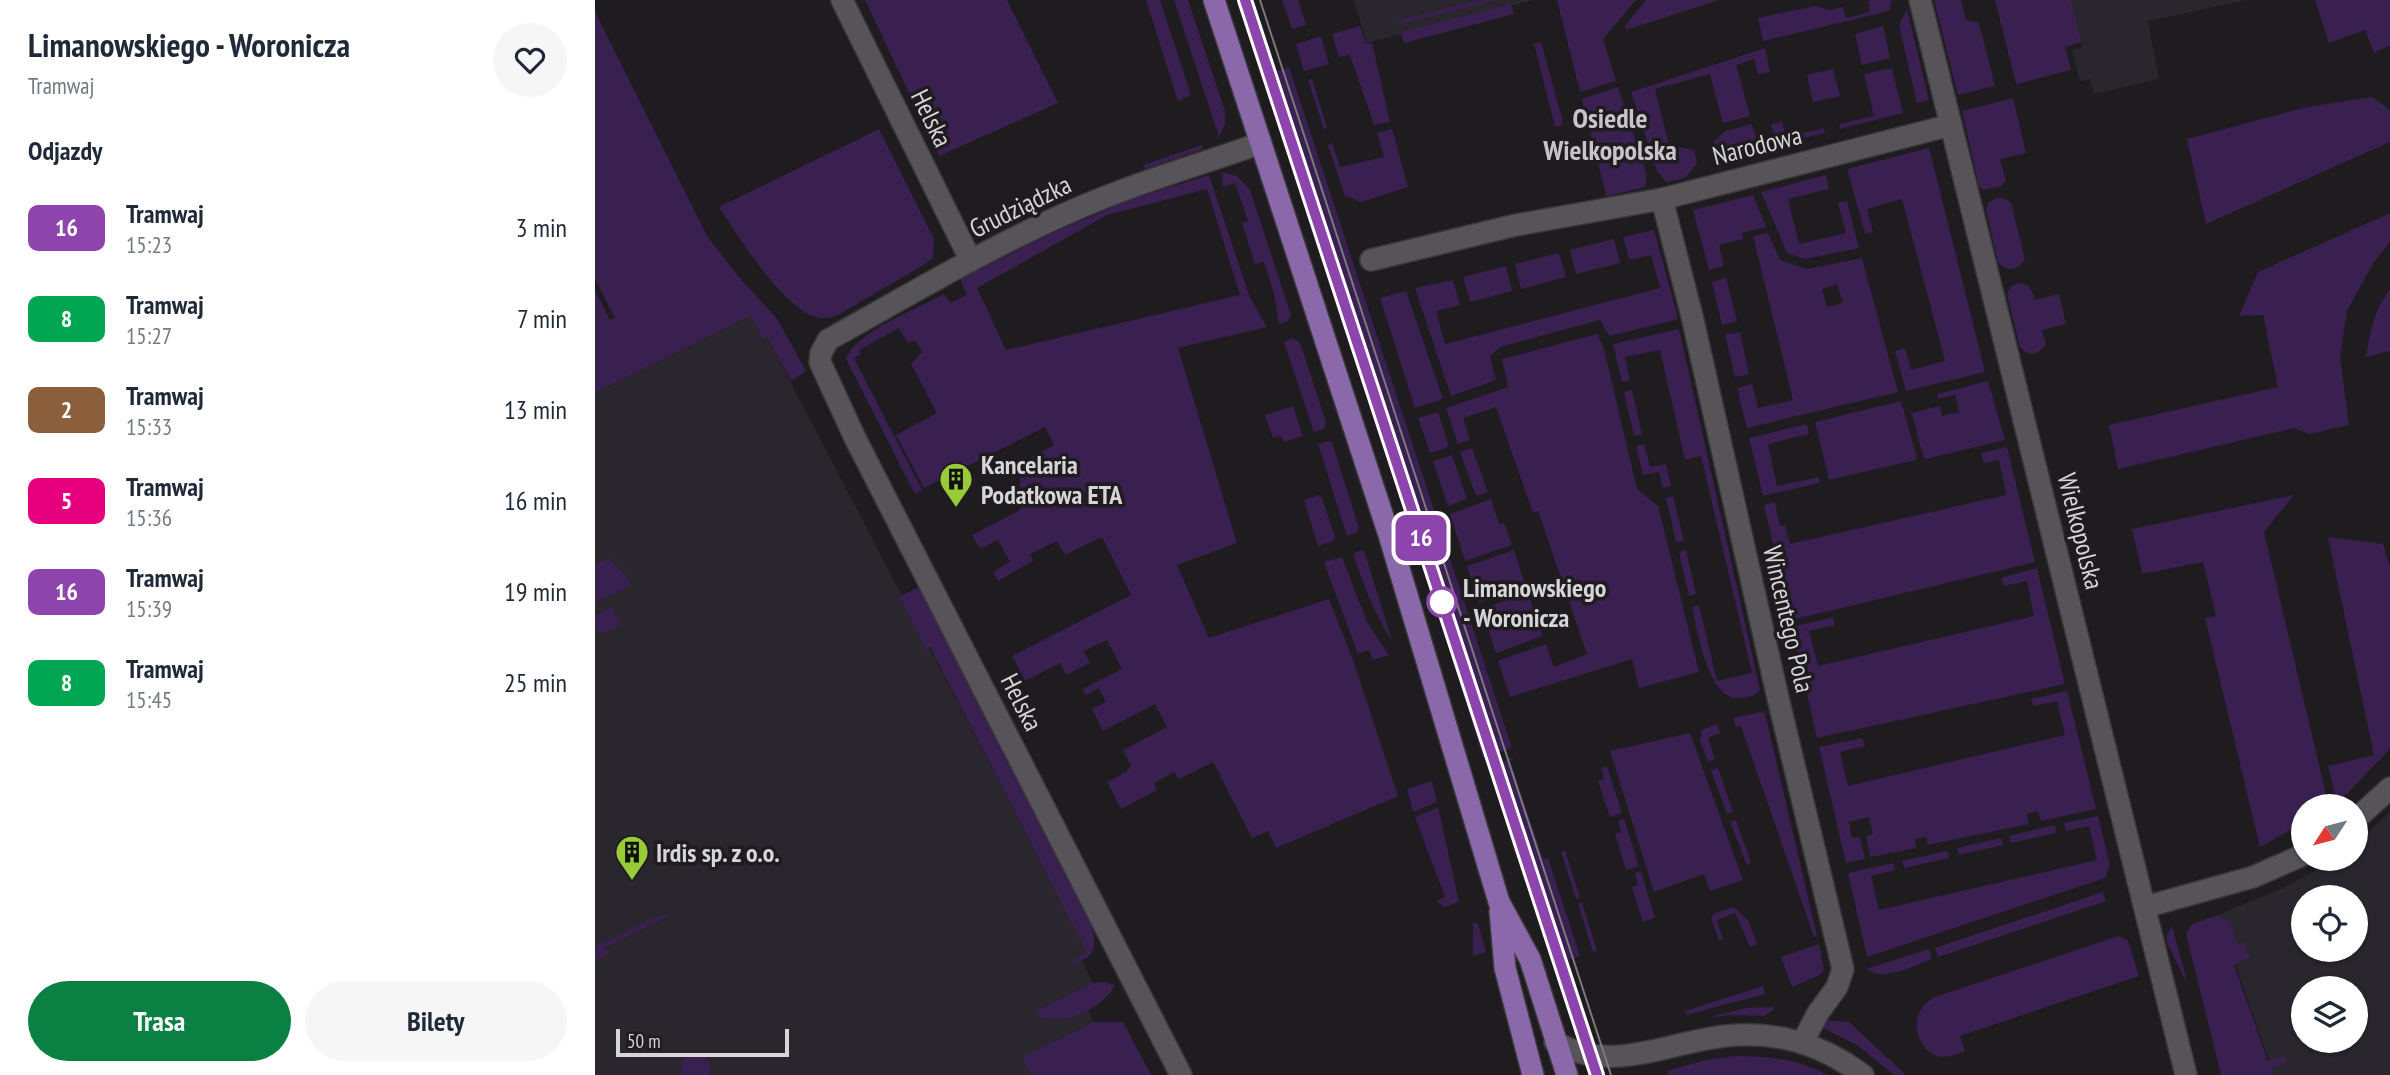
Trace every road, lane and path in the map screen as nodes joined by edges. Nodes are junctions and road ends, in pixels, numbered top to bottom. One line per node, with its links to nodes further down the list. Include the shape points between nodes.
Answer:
1 (842, 0): 8 (street, Helska)
2 (1214, 0): 5 (main road)
3 (1920, 0): 4 (street, Wielkopolska)
4 (1951, 125): 6 (street, Narodowa); 14 (street, Wielkopolska)
5 (1261, 143): 8 (street, Grudziądzka, via 1075,209); 13 (main road, via 1393,548)
6 (1662, 198): 7 (street, Narodowa, via 1516,225); 16 (street, Wincentego Pola, via 1843,969)
7 (1371, 260)
8 (971, 261): 9 (street, Grudziądzka, via 828,340)
9 (821, 353): 18 (street, Helska, via 824,373 855,438)
10 (2390, 788): 11 (street)
11 (2368, 808)
12 (2291, 860): 14 (street, via 2253,877)
13 (1499, 902): 15 (main road, via 1530,959); 19 (main road, via 1505,968)
14 (2145, 907): 23 (street, Wielkopolska)
15 (1555, 1042): 17 (street, via 1570,1053 1591,1059); 20 (main road)
16 (1802, 1043): 17 (street, via 1758,1035 1726,1036); 22 (street, via 1835,1056)
17 (1635, 1059): 21 (street)
18 (1181, 1075)
19 (1533, 1075)
20 (1567, 1075)
21 (1614, 1075)
22 (1863, 1075)
23 (2186, 1075)

